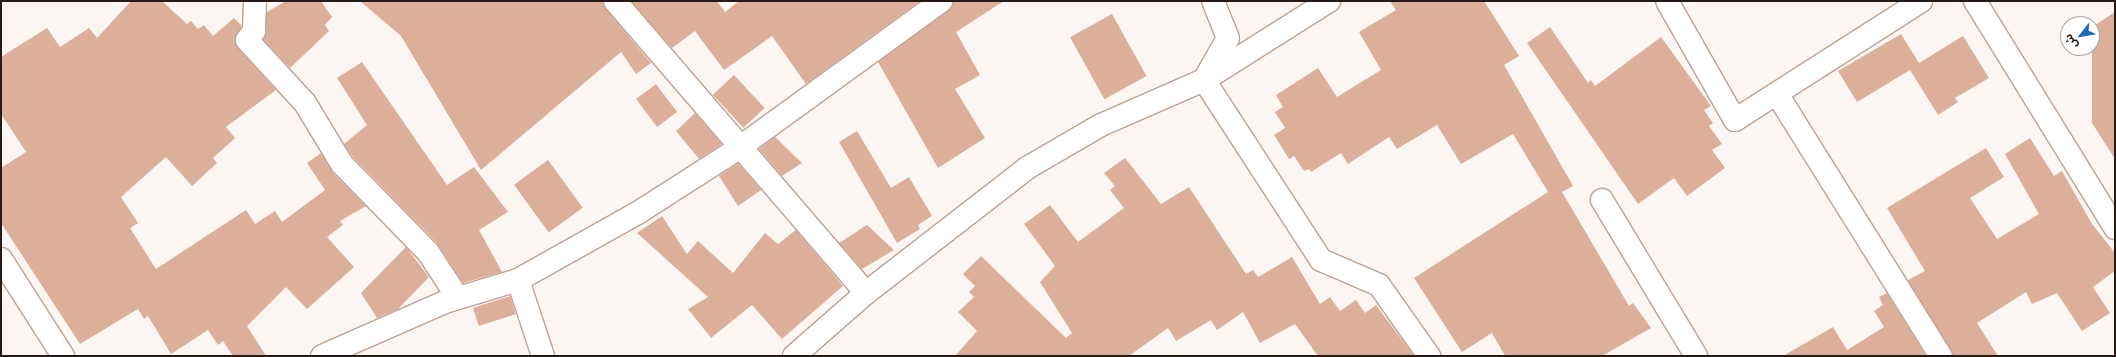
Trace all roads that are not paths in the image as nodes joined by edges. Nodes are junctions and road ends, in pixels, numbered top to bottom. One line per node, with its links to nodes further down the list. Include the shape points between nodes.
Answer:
1 (255, 1): 17 (street, via 254,30 247,40 305,104 342,164 428,252)
2 (615, 1): 11 (street)
3 (941, 1): 11 (street)
4 (1213, 1): 9 (street, via 1228,38)
5 (1329, 1): 9 (street)
6 (1667, 1): 10 (street, via 1735,120)
7 (1921, 1): 10 (street)
8 (1975, 1): 13 (street)
9 (1204, 80): 16 (street, via 1101,125 1026,168); 22 (street, via 1321,260 1379,285)
10 (1777, 94): 24 (street)
11 (739, 148): 15 (street, via 640,212); 16 (street)
12 (1602, 200): 23 (street)
13 (2115, 228)
14 (1, 259): 18 (street)
15 (518, 280): 17 (street); 20 (street)
16 (866, 293): 21 (street)
17 (458, 298): 19 (street)
18 (63, 356)
19 (322, 356)
20 (543, 356)
21 (794, 356)
22 (1429, 356)
23 (1696, 356)
24 (1941, 356)

